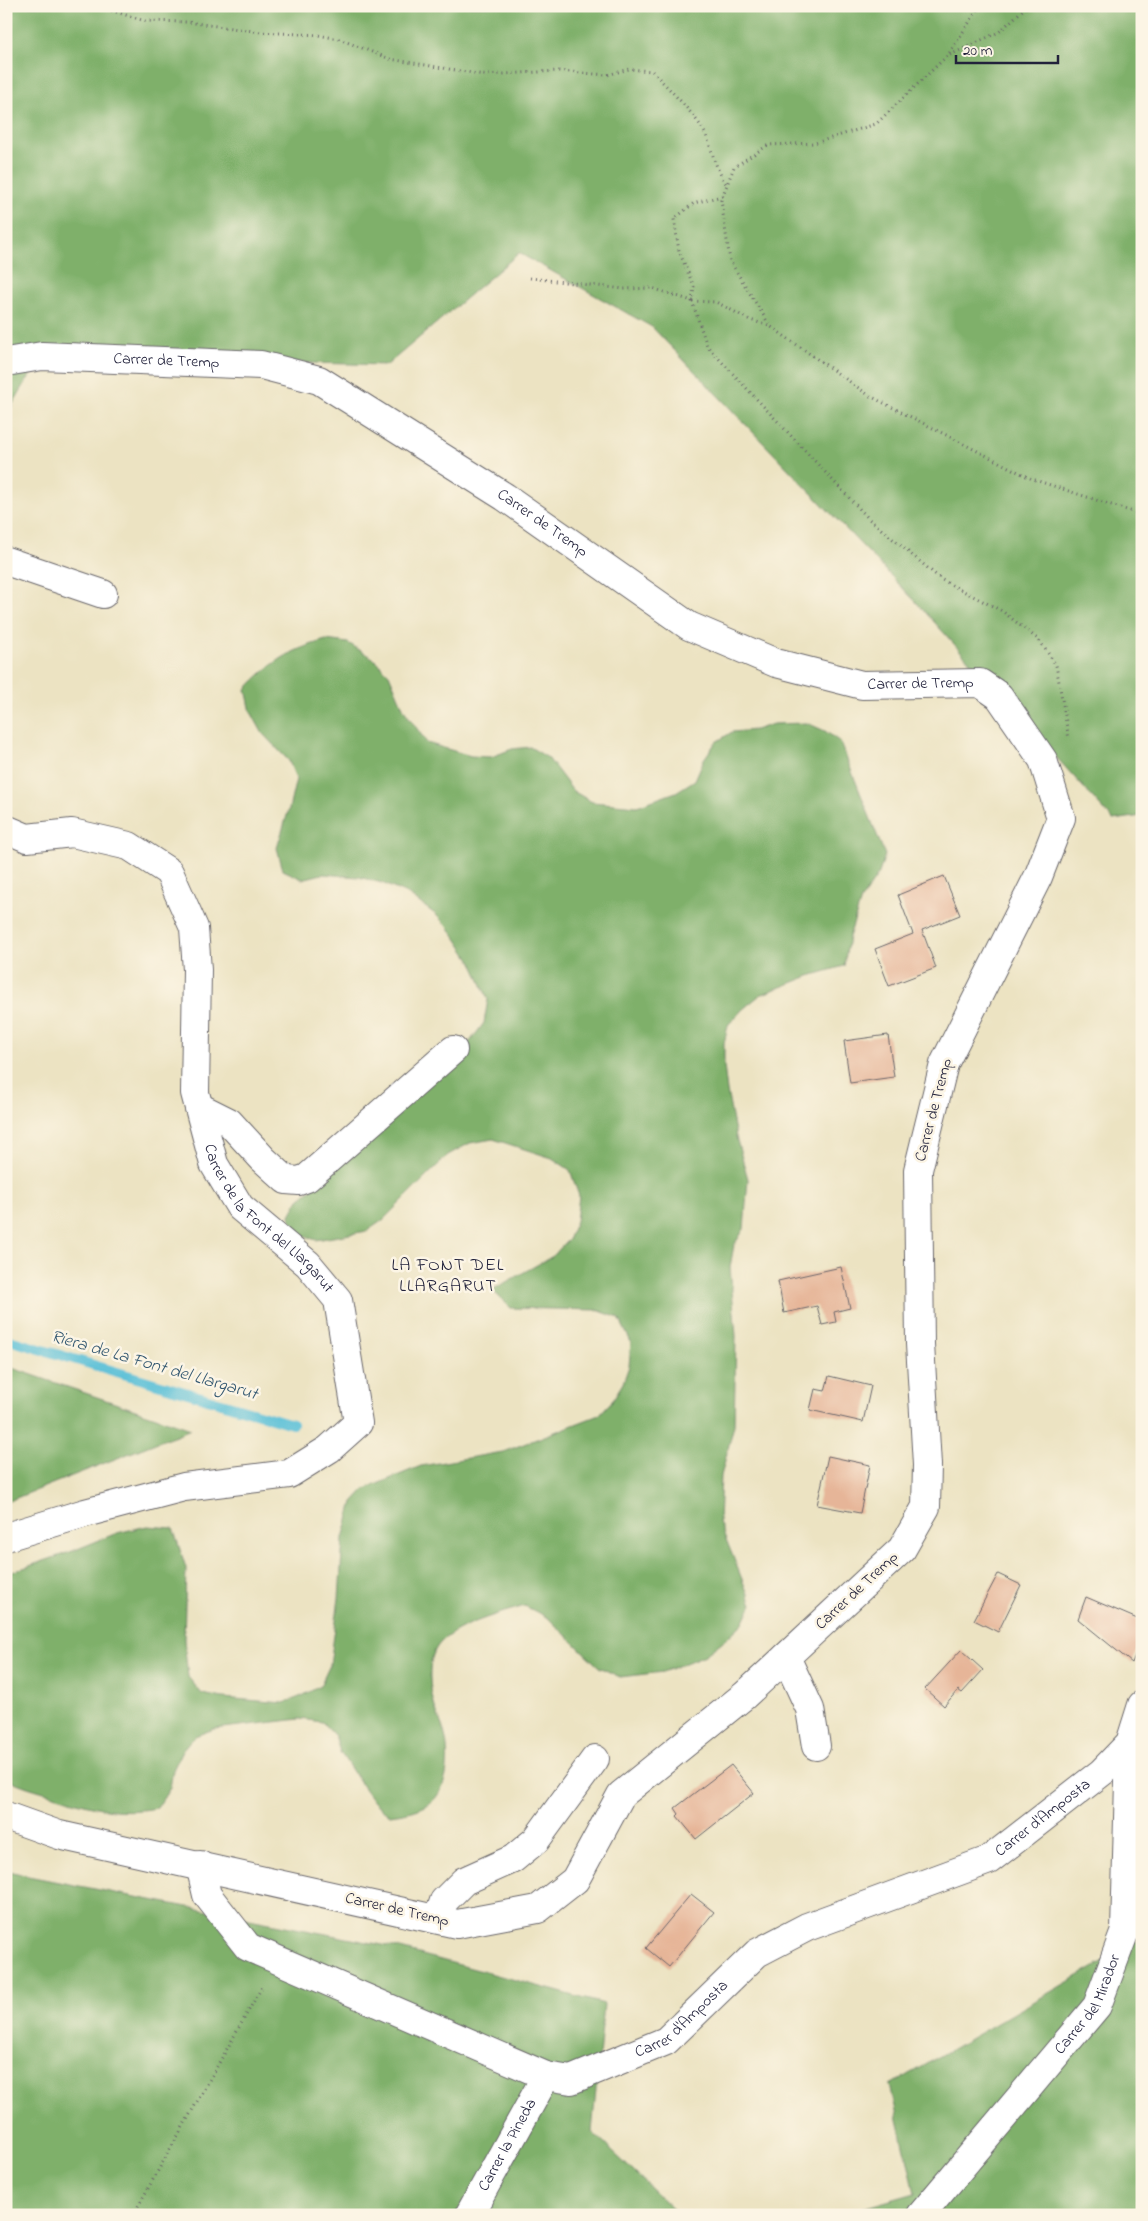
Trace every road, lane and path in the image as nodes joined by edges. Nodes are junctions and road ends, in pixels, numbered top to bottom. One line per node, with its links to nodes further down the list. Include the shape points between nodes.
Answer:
1 (97, 6): 5 (path, via 145,22 187,22 261,32 318,35 339,39 390,59 484,75 558,71 607,75 628,69 652,71 705,133 718,173)
2 (980, 6): 4 (path)
3 (1027, 6): 4 (path, via 999,32)
4 (948, 55): 5 (path, via 876,124 815,143 768,145 734,167)
5 (727, 185): 6 (path)
6 (722, 196): 8 (path, via 694,203 674,219 679,251 694,288); 9 (path, via 730,261)
7 (530, 278): 8 (path, via 624,289 652,288)
8 (692, 301): 9 (path, via 716,302 750,320); 14 (path, via 707,346 869,519 942,580 1002,611 1039,640 1056,665)
9 (770, 326): 11 (path, via 870,396 904,414 1032,479)
10 (6, 362): 19 (street, Carrer de Tremp, via 42,356 262,364 319,380 505,497 689,626 776,663 862,685 980,683 999,696 1044,760 1061,818 1038,877 944,1064 918,1170 926,1507 902,1549)
11 (1142, 515)
12 (6, 561): 13 (street)
13 (103, 594)
14 (1070, 744)
15 (13, 836): 17 (street, Carrer de la Font del Llargarut, via 72,833 129,846 169,872 194,928 197,970 195,1093)
16 (453, 1050): 17 (street, via 308,1178 299,1181 286,1180 229,1122)
17 (199, 1107): 18 (street, Carrer de la Font del Llargarut, via 214,1164 240,1207 308,1264 338,1300 358,1423 329,1450 288,1474 184,1487)
18 (6, 1537)
19 (786, 1657): 22 (street, via 810,1709); 26 (street, Carrer de Tremp, via 621,1795 575,1880 538,1909 457,1924)
20 (1142, 1705): 21 (street, Carrer d'Amposta)
21 (1130, 1743): 28 (street, Carrer d'Amposta, via 1102,1772 989,1860 808,1927 757,1952 666,2041 571,2080); 31 (street, Carrer del Mirador, via 1125,1931 1097,2006)
22 (816, 1746)
23 (595, 1759): 26 (street, via 536,1840 513,1859 464,1881 444,1901)
24 (6, 1816): 25 (street, Carrer de Tremp, via 59,1835)
25 (200, 1865): 26 (street, Carrer de Tremp); 27 (street, Carrer d'Amposta, via 207,1895 248,1948)
26 (438, 1919)
27 (277, 1960): 28 (street, Carrer d'Amposta); 29 (path)
28 (546, 2076): 30 (street, Carrer la Pineda)
29 (134, 2215)
30 (469, 2215)
31 (920, 2215)

